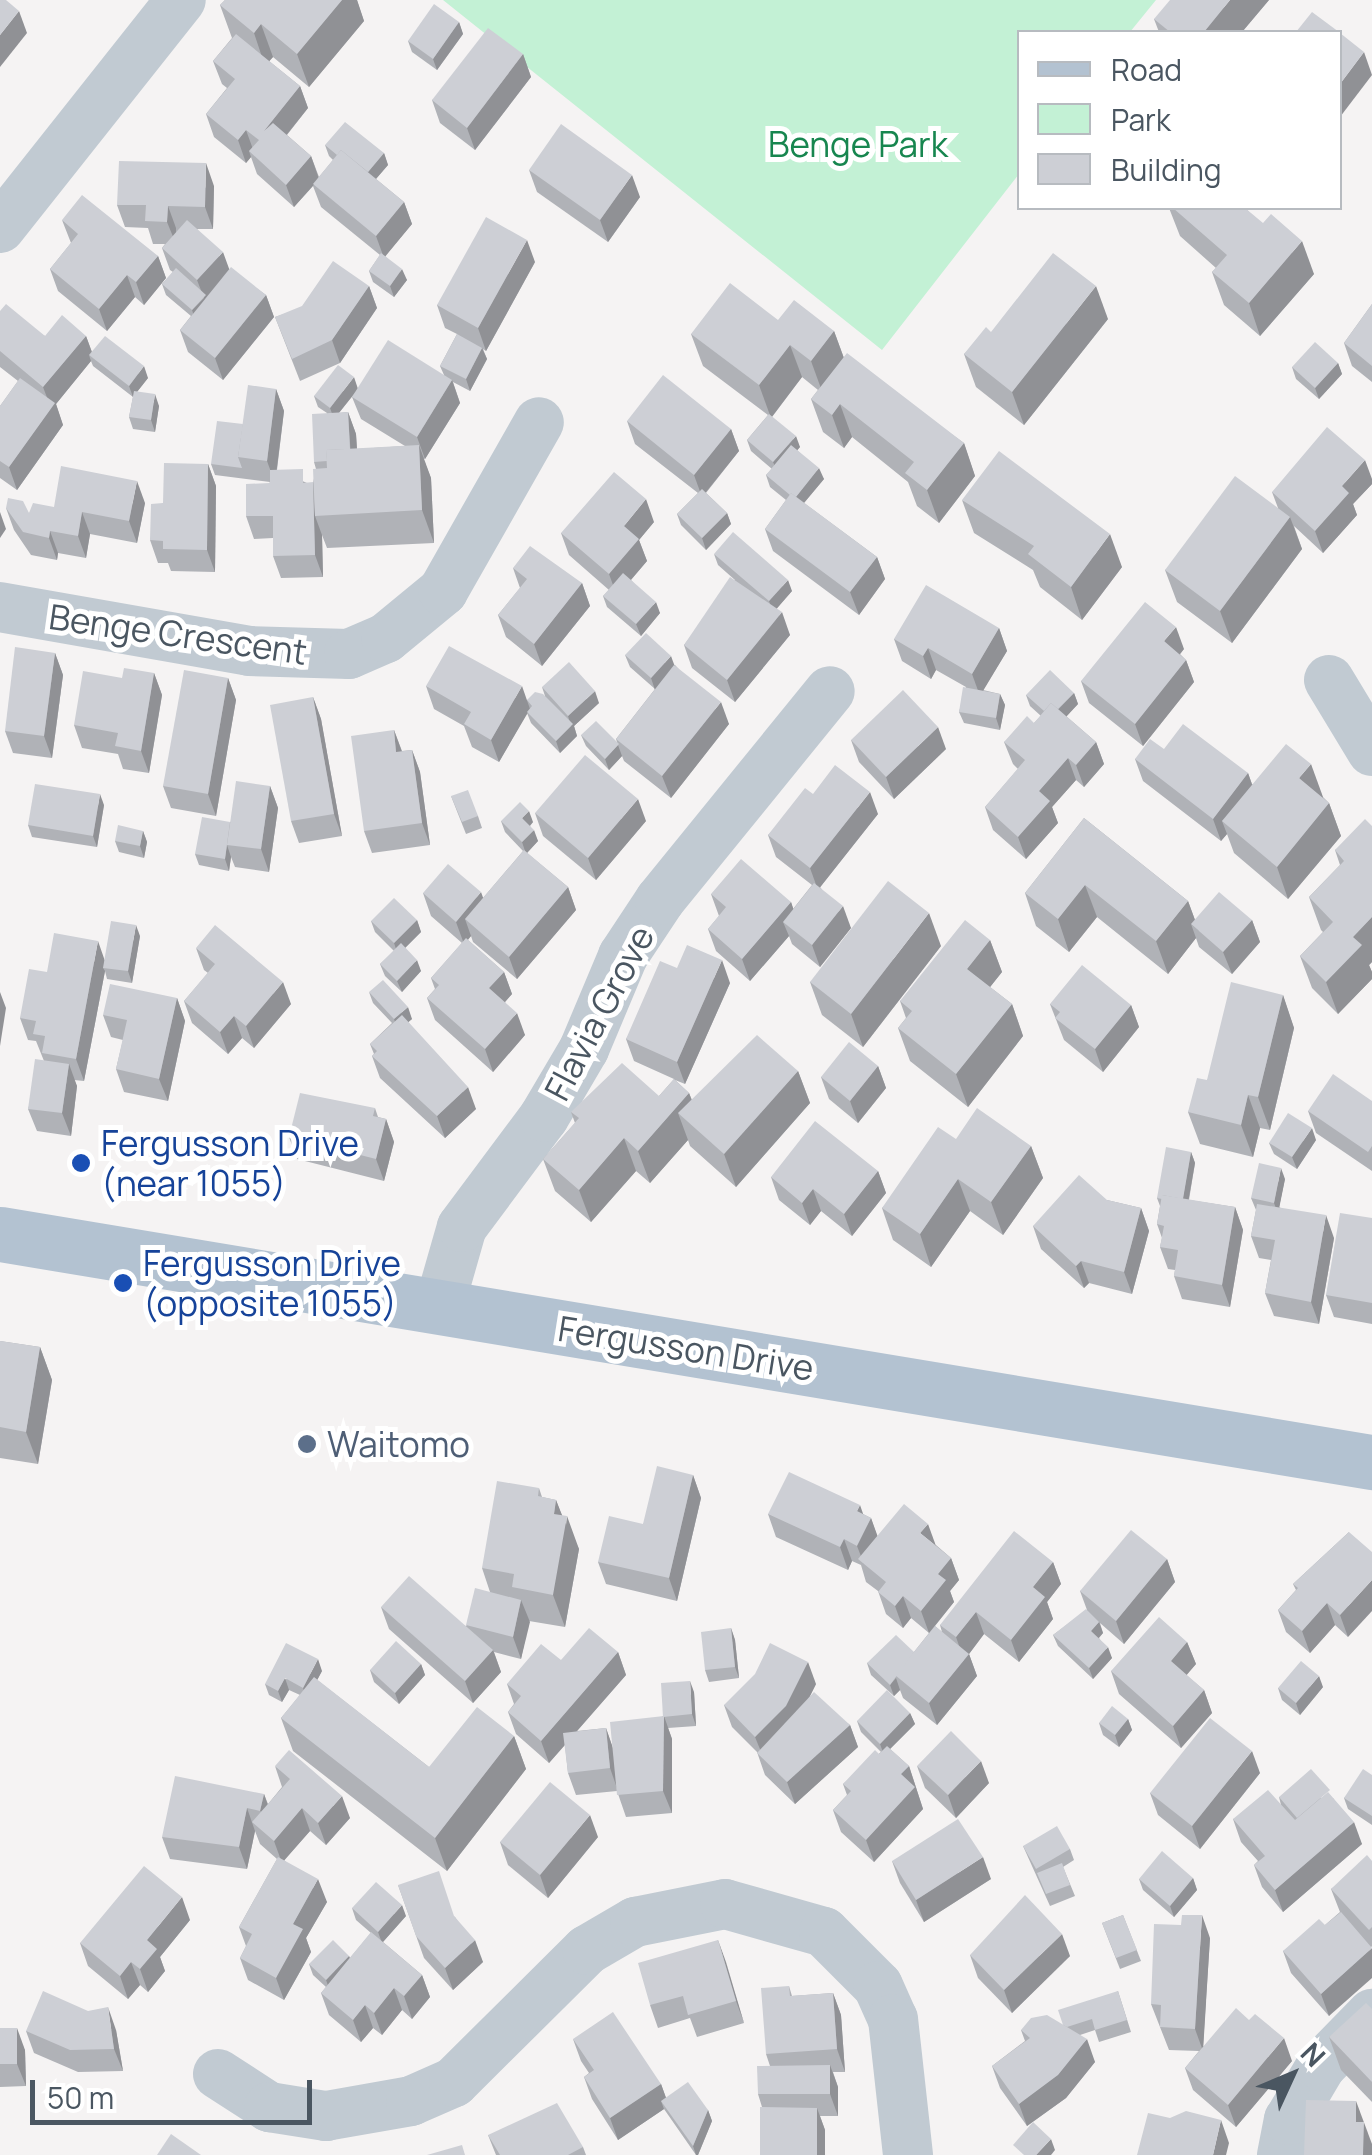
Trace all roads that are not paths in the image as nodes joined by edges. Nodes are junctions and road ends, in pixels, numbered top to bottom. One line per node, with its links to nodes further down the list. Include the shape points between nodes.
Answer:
1 (181, 0): 2 (street)
2 (0, 228)
3 (539, 422): 4 (street, Benge Crescent, via 443,591 386,638 349,654 249,651)
4 (0, 608)
5 (1329, 680): 7 (street)
6 (830, 691): 9 (street, Flavia Grove, via 660,900 624,956 554,1100 462,1226)
7 (1372, 752)
8 (0, 1234): 9 (main road, Fergusson Drive)
9 (439, 1307): 10 (main road, Fergusson Drive)
10 (1372, 1462)
11 (1372, 2014): 14 (street, via 1321,2066 1289,2120)
12 (218, 2074): 13 (street, via 269,2107 326,2116 411,2101 454,2082 587,1950 635,1922 725,1904 824,1932 878,1986 892,2019)
13 (908, 2155)
14 (1282, 2155)

